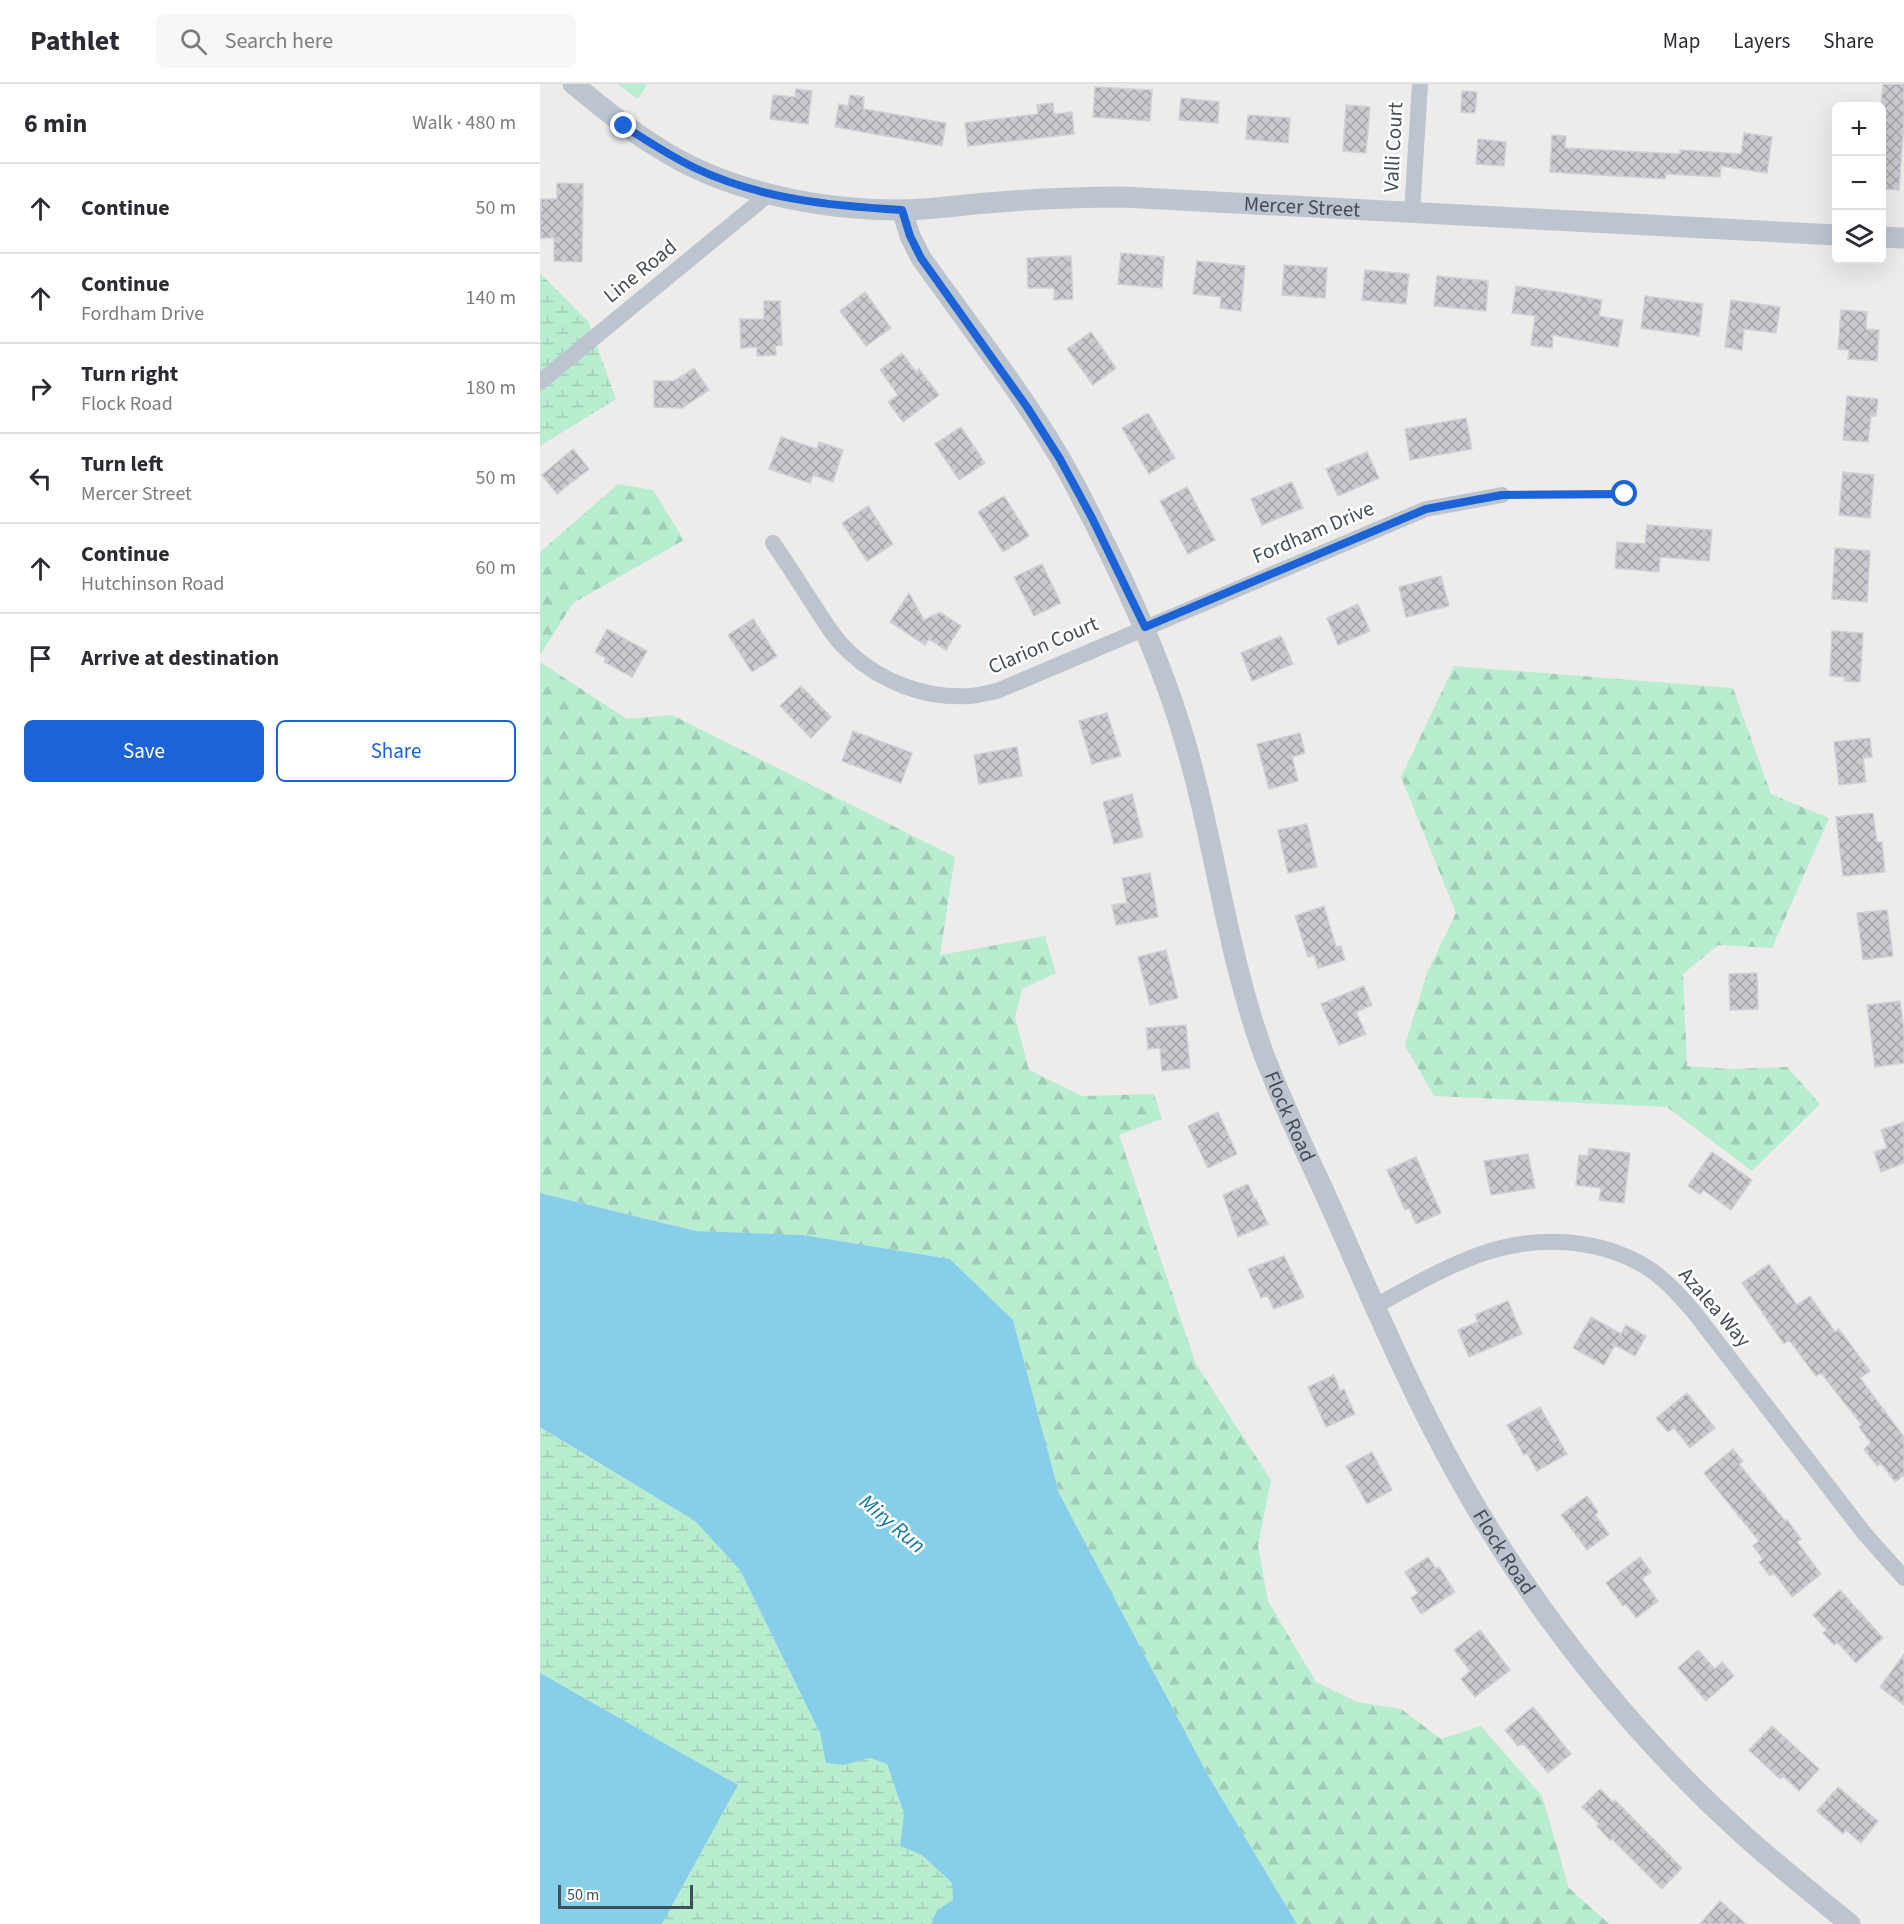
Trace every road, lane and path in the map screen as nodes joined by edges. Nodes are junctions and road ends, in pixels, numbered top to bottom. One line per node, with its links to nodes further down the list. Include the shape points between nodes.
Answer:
1 (573, 84): 3 (street, Mercer Street, via 659,149 728,182)
2 (1420, 84): 5 (street, Valli Court)
3 (769, 194): 4 (street, Mercer Street, via 854,208); 9 (street, Line Road)
4 (902, 210): 5 (street, Mercer Street, via 1059,197 1124,197); 13 (street, Flock Road, via 921,258 1060,459)
5 (1412, 213): 6 (street, Mercer Street)
6 (1832, 235)
7 (1886, 237): 8 (street)
8 (1904, 238)
9 (540, 382)
10 (1625, 494): 11 (lane)
11 (1502, 495): 13 (street, Fordham Drive, via 1426,509)
12 (773, 543): 13 (street, Clarion Court, via 848,651 876,673 916,690 970,696 997,691)
13 (1145, 627): 14 (street, Flock Road, via 1196,777 1231,939 1263,1052)
14 (1375, 1306): 15 (street, Azalea Way, via 1439,1272 1514,1245 1567,1242 1628,1257 1671,1286 1694,1312 1864,1533); 16 (street, Flock Road, via 1414,1393 1476,1507 1576,1653 1672,1765 1780,1867)
15 (1904, 1578)
16 (1850, 1924)

